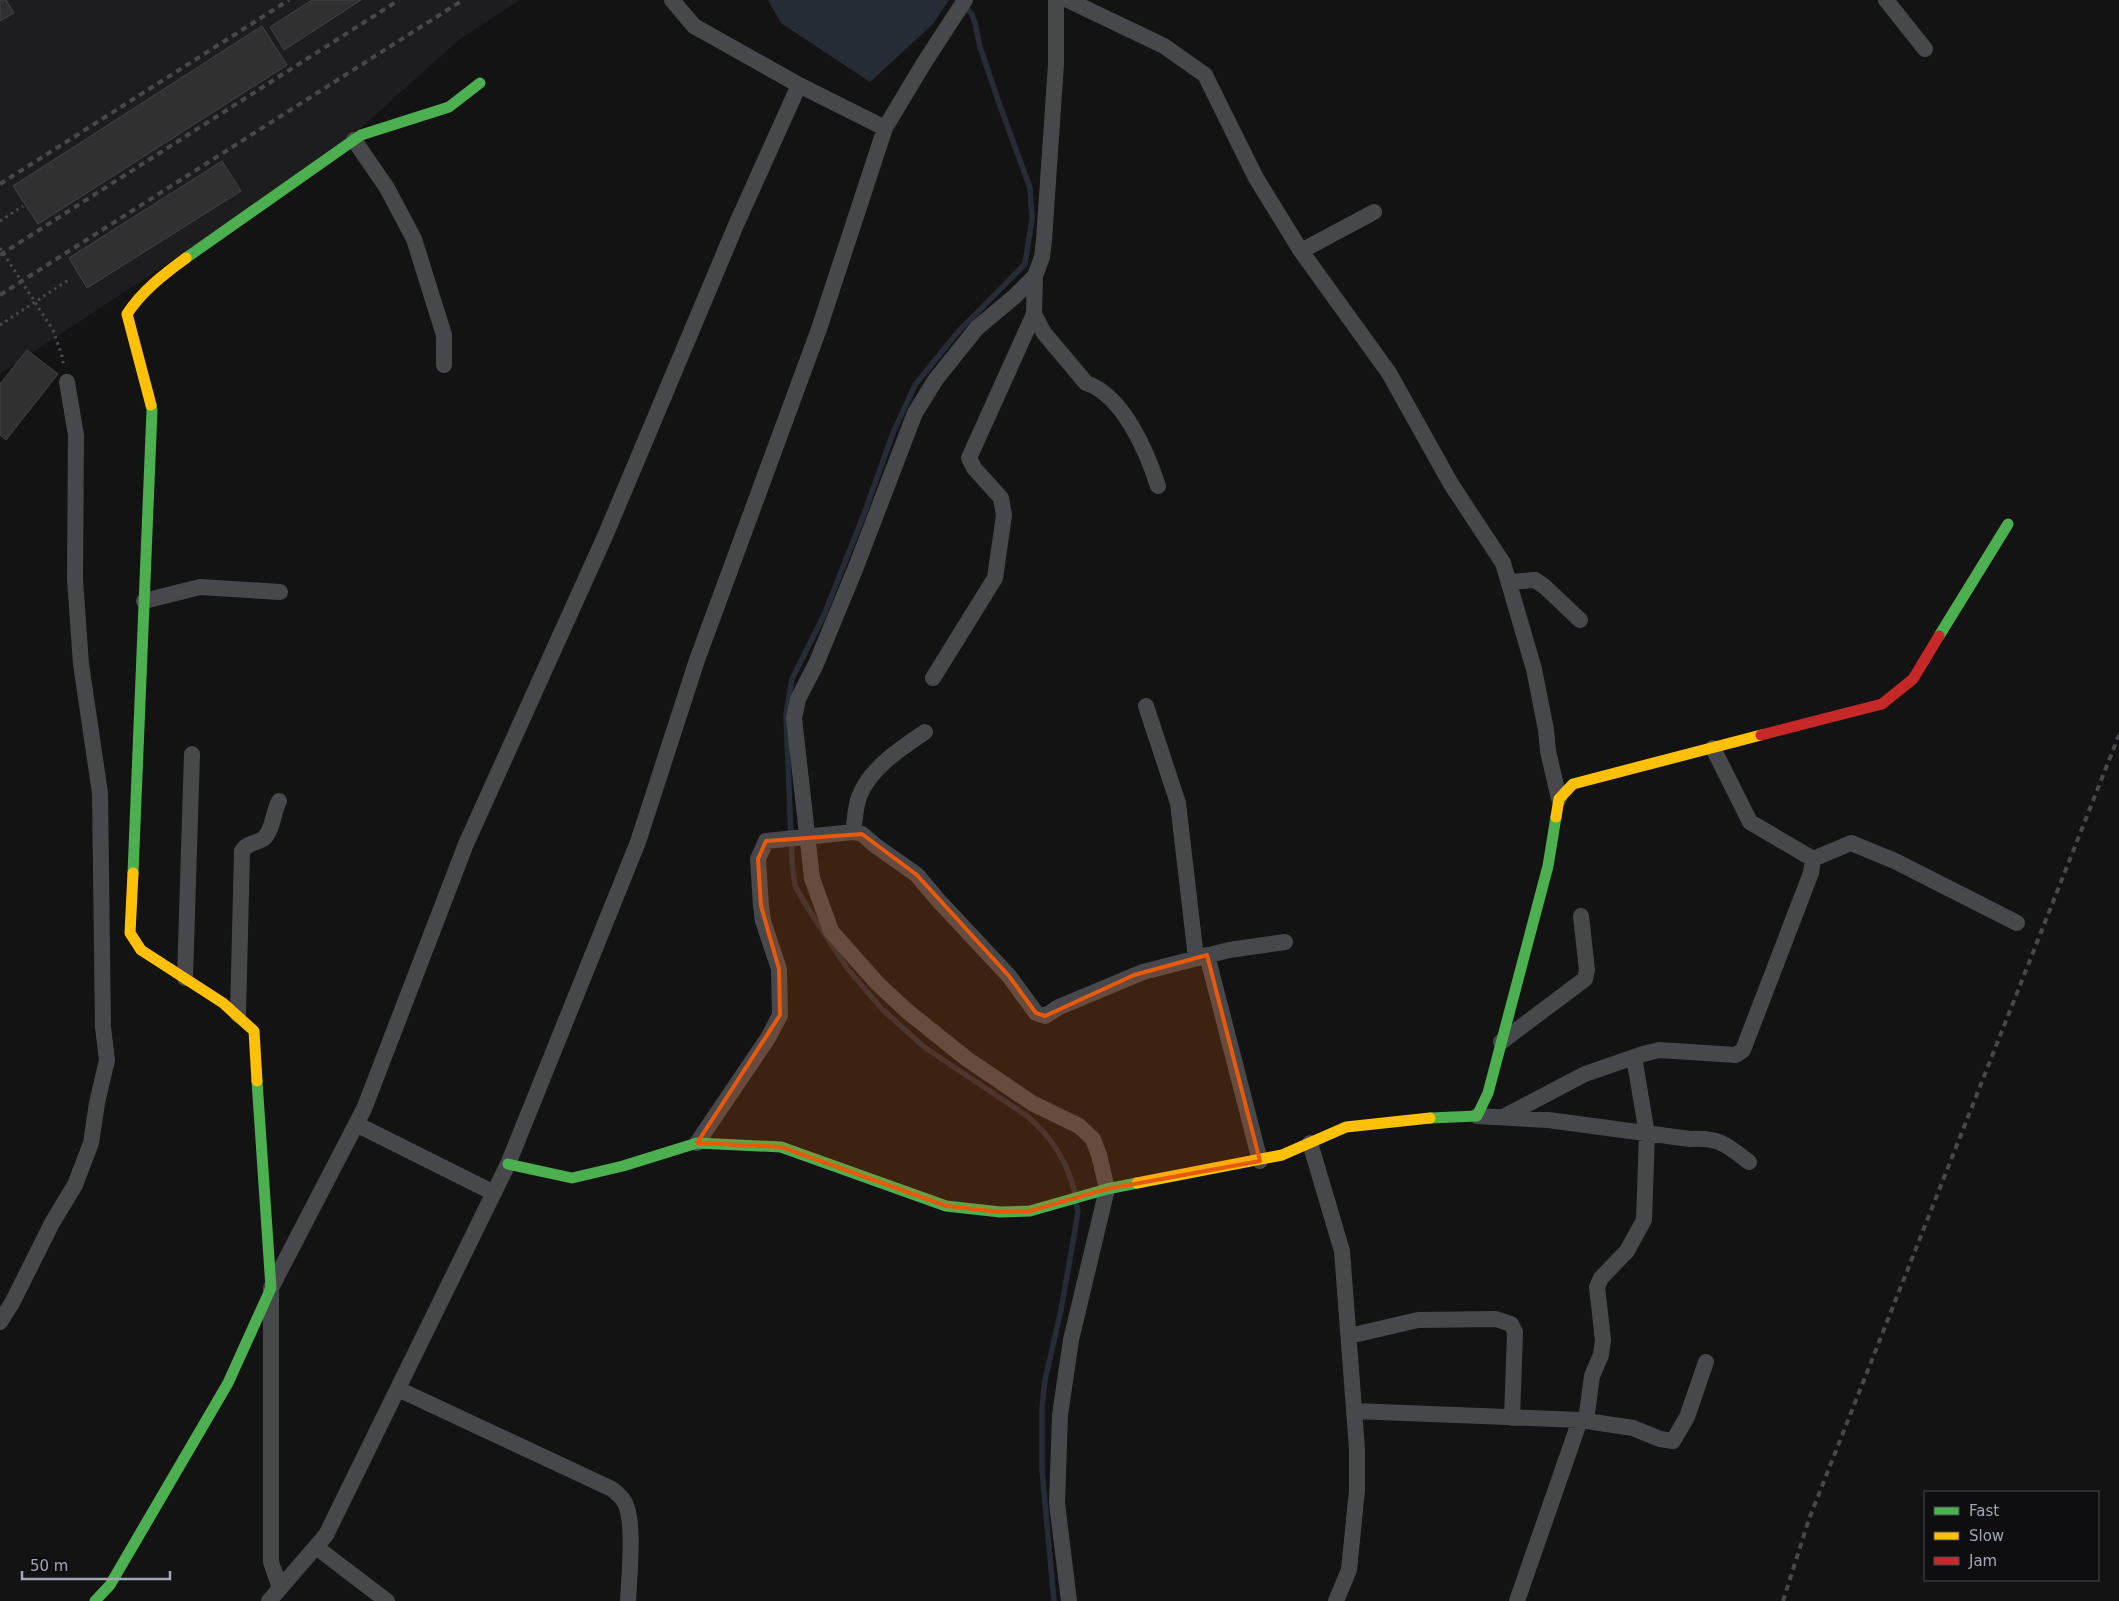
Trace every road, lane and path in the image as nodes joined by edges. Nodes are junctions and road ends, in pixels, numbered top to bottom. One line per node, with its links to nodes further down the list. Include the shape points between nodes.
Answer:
1 (672, 0): 8 (street, via 694,26)
2 (965, 0): 9 (street)
3 (1056, 0): 16 (street, via 1056,64 1044,240)
4 (1068, 0): 15 (street, via 1164,46 1205,75 1247,164)
5 (1886, 0): 6 (street)
6 (1925, 49)
7 (480, 82): 10 (street, via 449,107)
8 (800, 85): 9 (street); 49 (street, via 736,225 606,534 466,844)
9 (885, 128): 55 (street, via 819,330 697,660 638,842)
10 (354, 140): 21 (street, via 387,188 414,239 444,335); 27 (street, via 162,275 127,314 152,410)
11 (23, 206): 13 (path)
12 (1374, 212): 15 (street)
13 (0, 221)
14 (0, 248): 18 (path, bridge)
15 (1301, 251): 25 (street, via 1389,373 1451,484 1500,558)
16 (1036, 276): 19 (street); 37 (street, via 977,328 936,379 916,413 853,576 798,699 794,718)
17 (70, 279): 18 (path)
18 (34, 302): 20 (path); 22 (path, bridge, via 53,330)
19 (1034, 314): 23 (street, via 1044,333 1086,383 1094,385 1119,407 1148,455); 29 (street, via 969,458 1001,498 1004,515 995,578)
20 (0, 325)
21 (444, 365)
22 (67, 382): 59 (street, via 76,435 75,579 81,664 100,793 103,1026 107,1060 91,1143 75,1185)
23 (1158, 486)
24 (2008, 524): 32 (street, via 1913,679 1882,704)
25 (1509, 582): 28 (street, via 1535,580); 34 (street, via 1534,668)
26 (280, 592): 27 (street, via 200,587)
27 (144, 601): 43 (street, via 130,933 141,950)
28 (1580, 620)
29 (933, 678)
30 (1146, 706): 42 (street, via 1178,802)
31 (925, 732): 36 (street, via 894,753 868,782 859,798)
32 (1713, 748): 34 (street, via 1573,784); 38 (street, via 1750,822)
33 (192, 754): 43 (street)
34 (1559, 799): 45 (street, via 1548,866)
35 (279, 801): 44 (street, via 271,828 264,838 246,845 242,851)
36 (853, 832): 37 (street); 42 (street, via 862,834 917,875 1009,976 1036,1013 1045,1016 1134,976)
37 (803, 838): 51 (street, via 766,842 758,859 763,921 780,969 780,1014 768,1038); 56 (street, via 812,878 831,931 847,950 906,1011 967,1059 1032,1103 1079,1126 1093,1139)
38 (1813, 859): 40 (street, via 1851,843 1895,861); 46 (street, via 1811,873 1743,1050 1736,1055 1659,1050)
39 (1581, 916): 45 (street, via 1587,970 1585,979)
40 (2017, 923)
41 (1285, 942): 42 (street)
42 (1201, 957): 53 (street)
43 (185, 978): 44 (street)
44 (238, 1015): 58 (street, via 254,1031)
45 (1501, 1042): 47 (street, via 1488,1093)
46 (1634, 1057): 48 (street, via 1585,1074); 50 (street)
47 (1477, 1116): 48 (street); 52 (street, via 1346,1127)
48 (1503, 1118): 50 (street, via 1548,1120)
49 (356, 1124): 57 (street); 58 (street)
50 (1647, 1134): 54 (street, via 1724,1142); 65 (street, via 1644,1220 1627,1251 1601,1278 1597,1287 1603,1340)
51 (697, 1143): 55 (street, via 572,1178); 56 (street, via 781,1146 946,1206 1000,1212 1030,1211)
52 (1310, 1143): 53 (street, via 1282,1156); 60 (street, via 1342,1252)
53 (1260, 1161): 56 (street)
54 (1748, 1162)
55 (508, 1164): 57 (street)
56 (1107, 1189): 72 (street, via 1071,1340 1060,1415 1057,1504)
57 (494, 1192): 62 (street)
58 (272, 1288): 67 (street, via 271,1562); 68 (street, via 228,1384 110,1585)
59 (0, 1322)
60 (1349, 1336): 63 (street); 64 (street, via 1418,1320 1496,1319 1511,1324 1515,1332)
61 (1706, 1362): 65 (street, via 1687,1417 1673,1441 1633,1428)
62 (398, 1389): 66 (street, via 326,1536); 71 (street, via 612,1489 620,1496 630,1517)
63 (1354, 1411): 64 (street); 73 (street, via 1357,1490 1352,1544 1349,1570)
64 (1512, 1418): 65 (street)
65 (1583, 1421): 74 (street)
66 (316, 1548): 67 (street); 70 (street)
67 (280, 1588): 69 (street)
68 (96, 1601)
69 (269, 1601)
70 (387, 1601)
71 (628, 1601)
72 (1069, 1601)
73 (1336, 1601)
74 (1517, 1601)

